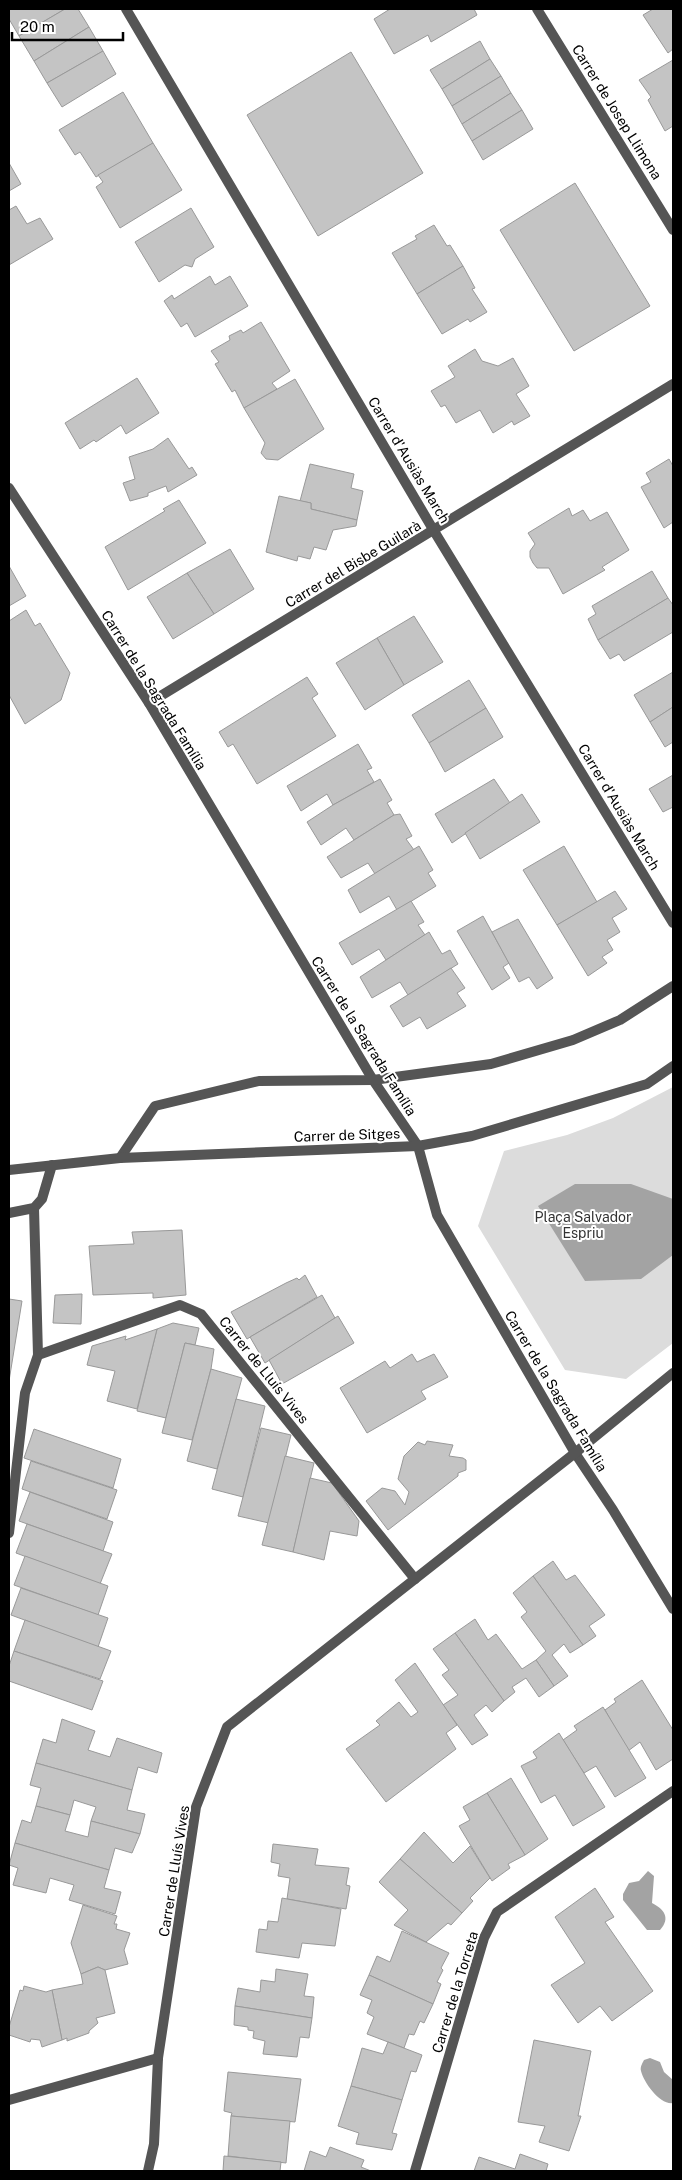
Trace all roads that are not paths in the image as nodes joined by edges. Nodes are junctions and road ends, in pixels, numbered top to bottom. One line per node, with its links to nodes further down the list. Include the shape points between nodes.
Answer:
1 (126, 9): 6 (street, Carrer d'Ausiàs March)
2 (537, 9): 3 (street, Carrer de Josep Llimona)
3 (673, 230)
4 (673, 384): 6 (street, Carrer del Bisbe Guilarà)
5 (9, 488): 7 (street, Carrer de la Sagrada Família)
6 (434, 530): 7 (street, Carrer del Bisbe Guilarà); 8 (street, Carrer d'Ausiàs March)
7 (149, 704): 11 (street, Carrer de la Sagrada Família)
8 (673, 923)
9 (673, 986): 11 (street, via 620,1020 573,1040 491,1064)
10 (673, 1066): 12 (street, Carrer de Sitges, via 647,1084 472,1136)
11 (373, 1080): 12 (street, Carrer de la Sagrada Família); 13 (street, via 259,1081 155,1106)
12 (418, 1146): 13 (street, Carrer de Sitges); 20 (street, Carrer de la Sagrada Família, via 438,1216)
13 (120, 1158): 14 (street, Carrer de Sitges)
14 (52, 1165): 15 (street, Carrer de Sitges); 16 (street, via 42,1199)
15 (9, 1170)
16 (34, 1208): 17 (street); 18 (street)
17 (9, 1213)
18 (38, 1355): 21 (street, via 25,1394); 22 (street, Carrer de Lluís Vives, via 180,1305 201,1314)
19 (673, 1373): 20 (street, Carrer de Lluís Vives)
20 (575, 1453): 22 (street, Carrer de Lluís Vives); 23 (street, Carrer de la Sagrada Família)
21 (9, 1533)
22 (415, 1579): 25 (street, Carrer de Lluís Vives, via 227,1727 196,1807)
23 (673, 1610)
24 (673, 1791): 28 (street, Carrer de la Torreta, via 497,1912 484,1938)
25 (158, 2058): 26 (street); 27 (street, Carrer de Lluís Vives, via 154,2144)
26 (9, 2100)
27 (148, 2171)
28 (415, 2171)

